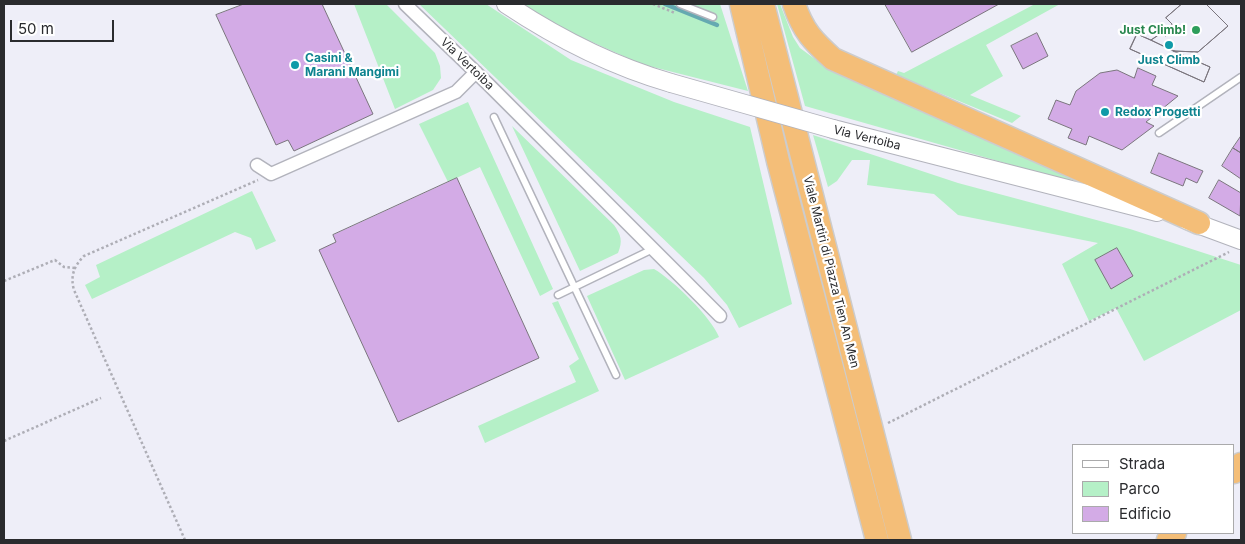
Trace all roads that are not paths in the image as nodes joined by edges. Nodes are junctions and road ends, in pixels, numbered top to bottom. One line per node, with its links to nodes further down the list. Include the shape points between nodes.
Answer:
1 (404, 4): 8 (street, Via Vertoiba)
2 (506, 4): 13 (main road, Via Vertoiba, bridge, via 582,49 671,83 833,129)
3 (680, 4): 7 (lane)
4 (741, 4): 20 (highway, Viale Martiri di Piazza Tien An Men, via 778,161)
5 (763, 4): 21 (highway, Viale Martiri di Piazza Tien An Men)
6 (794, 4): 13 (highway, via 811,39 833,59)
7 (713, 17)
8 (476, 72): 12 (street, via 456,92 271,174); 15 (street, Via Vertoiba)
9 (1241, 77): 11 (lane)
10 (494, 117): 16 (lane)
11 (1159, 133)
12 (257, 165)
13 (1199, 223): 14 (main road, Via Vertoiba)
14 (1237, 244)
15 (653, 249): 16 (lane); 18 (street, Via Vertoiba)
16 (574, 287): 17 (lane); 19 (lane)
17 (558, 295)
18 (720, 316)
19 (616, 375)
20 (877, 540)
21 (900, 540)

